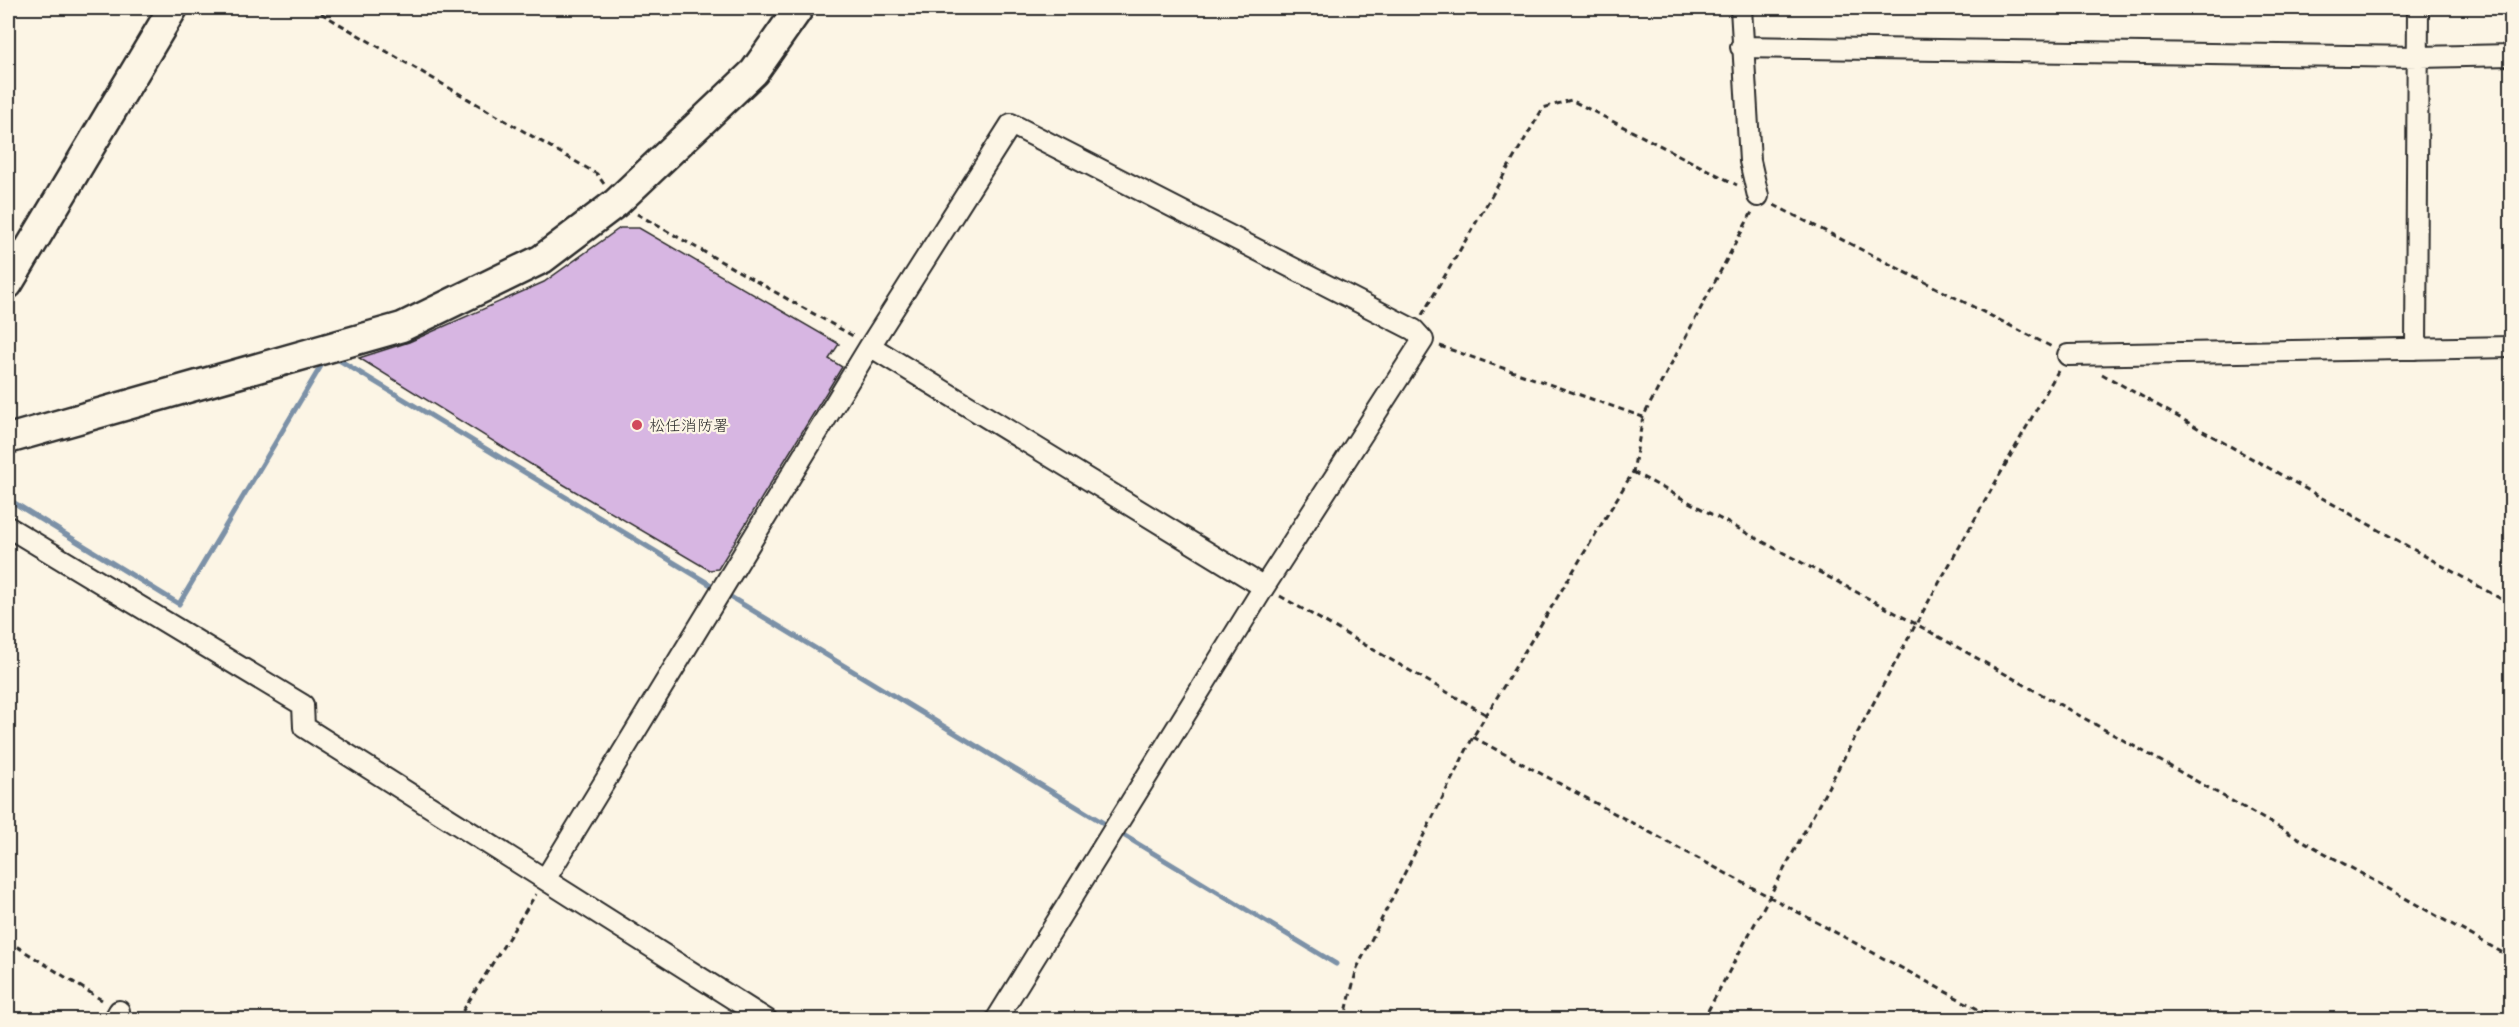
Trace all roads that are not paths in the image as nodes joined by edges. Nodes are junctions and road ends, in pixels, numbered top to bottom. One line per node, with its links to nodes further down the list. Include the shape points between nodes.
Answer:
1 (173, 8): 9 (street)
2 (799, 8): 14 (street, via 754,72 616,203 542,259 402,327)
3 (1741, 8): 5 (street)
4 (2418, 8): 7 (street)
5 (1742, 46): 7 (street); 8 (street, via 1750,161)
6 (2511, 55): 7 (street)
7 (2419, 57): 12 (street)
8 (1758, 196)
9 (8, 284)
10 (870, 346): 16 (street); 16 (street, via 1011,124 1418,335); 17 (street)
11 (2511, 347): 12 (street)
12 (2416, 349): 13 (street)
13 (2068, 355)
14 (8, 439)
15 (8, 527): 17 (street, via 303,705 304,727)
16 (1264, 587): 19 (street)
17 (546, 878): 18 (street)
18 (767, 1020)
19 (996, 1020)

